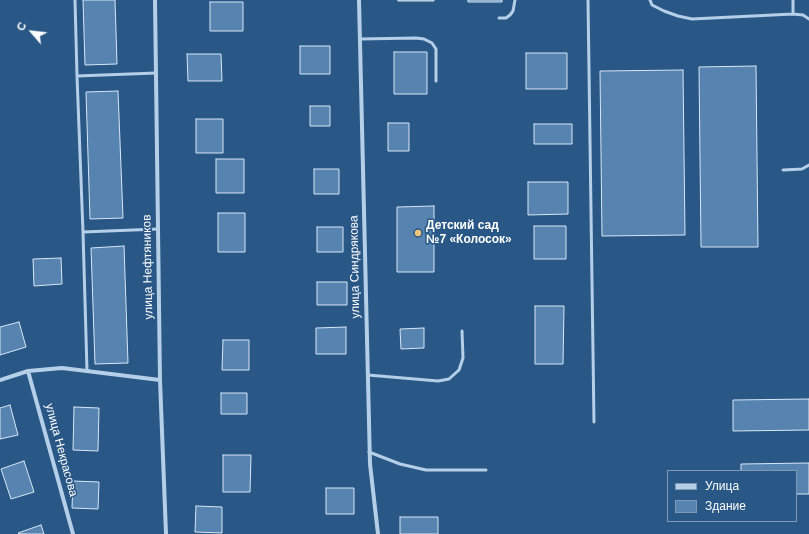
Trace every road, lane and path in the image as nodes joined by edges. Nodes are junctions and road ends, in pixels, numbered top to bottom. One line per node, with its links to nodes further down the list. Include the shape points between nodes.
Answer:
1 (75, 0): 13 (lane)
2 (155, 0): 12 (street, улица Нефтяников)
3 (359, 0): 11 (street, улица Синдрякова)
4 (515, 0): 9 (lane, via 514,11 506,18)
5 (588, 0): 25 (lane)
6 (650, 0): 8 (lane, via 664,11 692,19)
7 (793, 0): 8 (lane)
8 (793, 14): 10 (lane, via 803,15)
9 (499, 18)
10 (809, 19)
11 (360, 39): 14 (lane, via 424,39 432,43 436,49); 22 (street, улица Синдрякова)
12 (156, 73): 13 (lane); 17 (street, улица Нефтяников)
13 (77, 76): 18 (lane)
14 (436, 81)
15 (809, 165): 16 (lane, via 802,169)
16 (783, 170)
17 (158, 229): 18 (lane); 24 (street, улица Нефтяников)
18 (82, 232): 21 (lane)
19 (462, 331): 22 (lane, via 463,358 459,370 449,379 438,381)
20 (28, 371): 21 (street, via 62,368); 23 (street); 28 (street, улица Некрасова)
21 (87, 371): 24 (street)
22 (368, 375): 26 (street, улица Синдрякова)
23 (0, 380)
24 (160, 380): 29 (street, улица Нефтяников)
25 (594, 422)
26 (369, 452): 27 (lane, via 400,464 426,470); 30 (street, улица Синдрякова)
27 (486, 470)
28 (73, 534)
29 (166, 534)
30 (378, 534)

